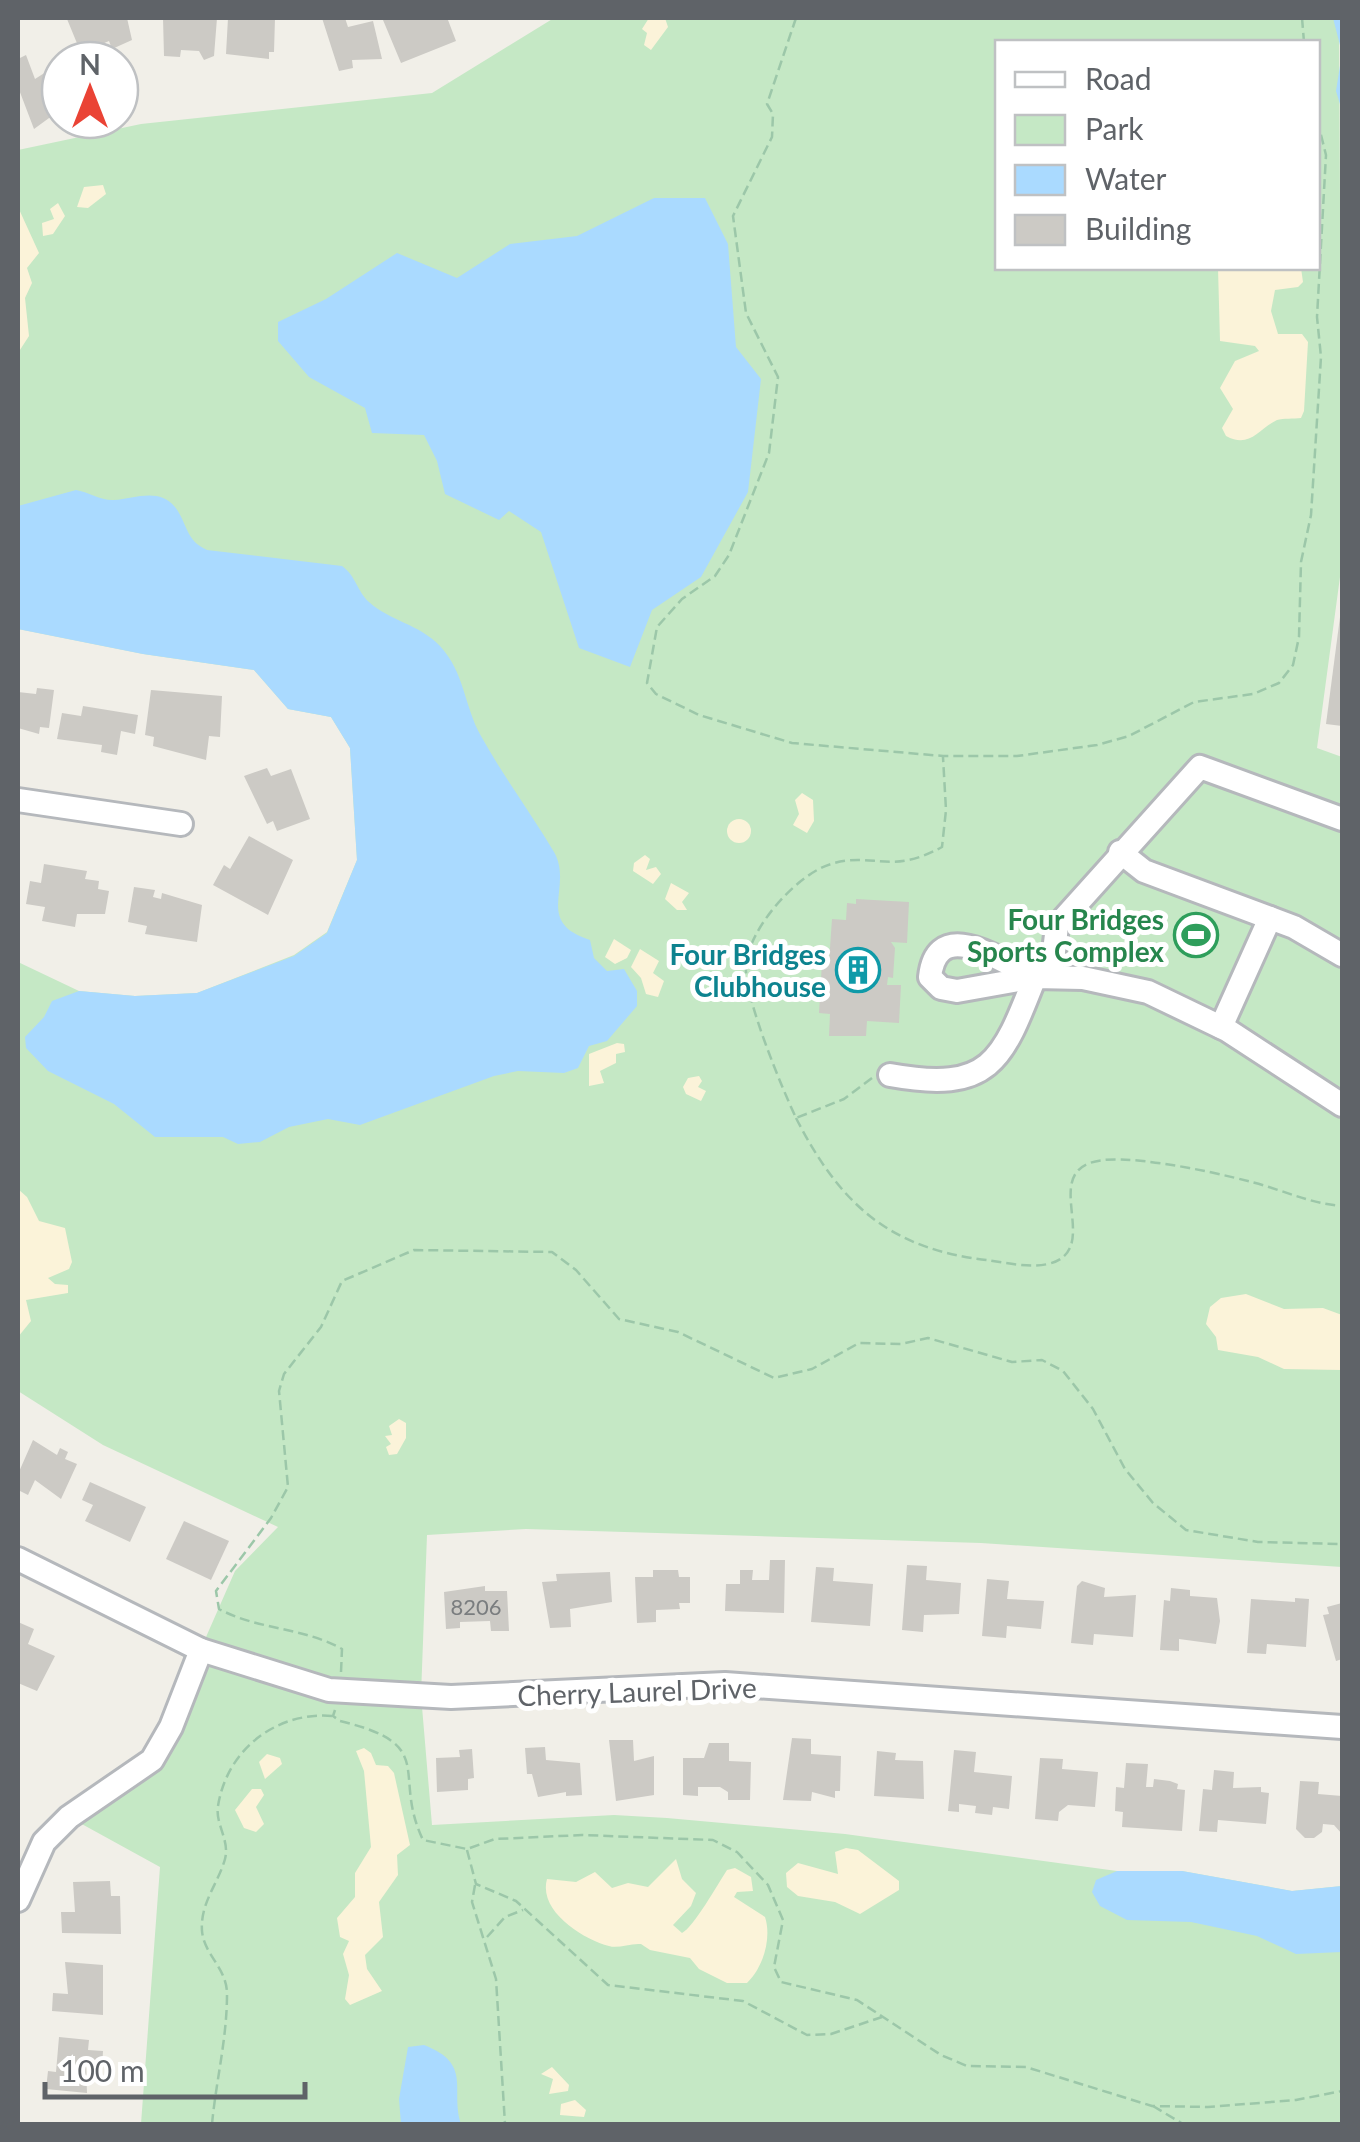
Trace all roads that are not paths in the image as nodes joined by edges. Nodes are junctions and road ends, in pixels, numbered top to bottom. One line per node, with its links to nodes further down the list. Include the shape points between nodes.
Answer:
1 (18, 800): 3 (street)
2 (1342, 820): 4 (street, via 1204,766)
3 (181, 824)
4 (1120, 852): 5 (street, via 1144,871); 7 (street, via 1056,926)
5 (1270, 918): 6 (street); 8 (street)
6 (1342, 952)
7 (1043, 977): 8 (street, via 1148,992); 9 (street, via 1006,1047 984,1068 929,1082)
8 (1221, 1028): 10 (street)
9 (890, 1074)
10 (1342, 1105)
11 (18, 1559): 12 (street, Cherry Laurel Drive)
12 (200, 1650): 13 (street, Cherry Laurel Drive, via 338,1690 451,1698 725,1684); 14 (street, via 152,1760 44,1842)
13 (1342, 1727)
14 (18, 1900)

